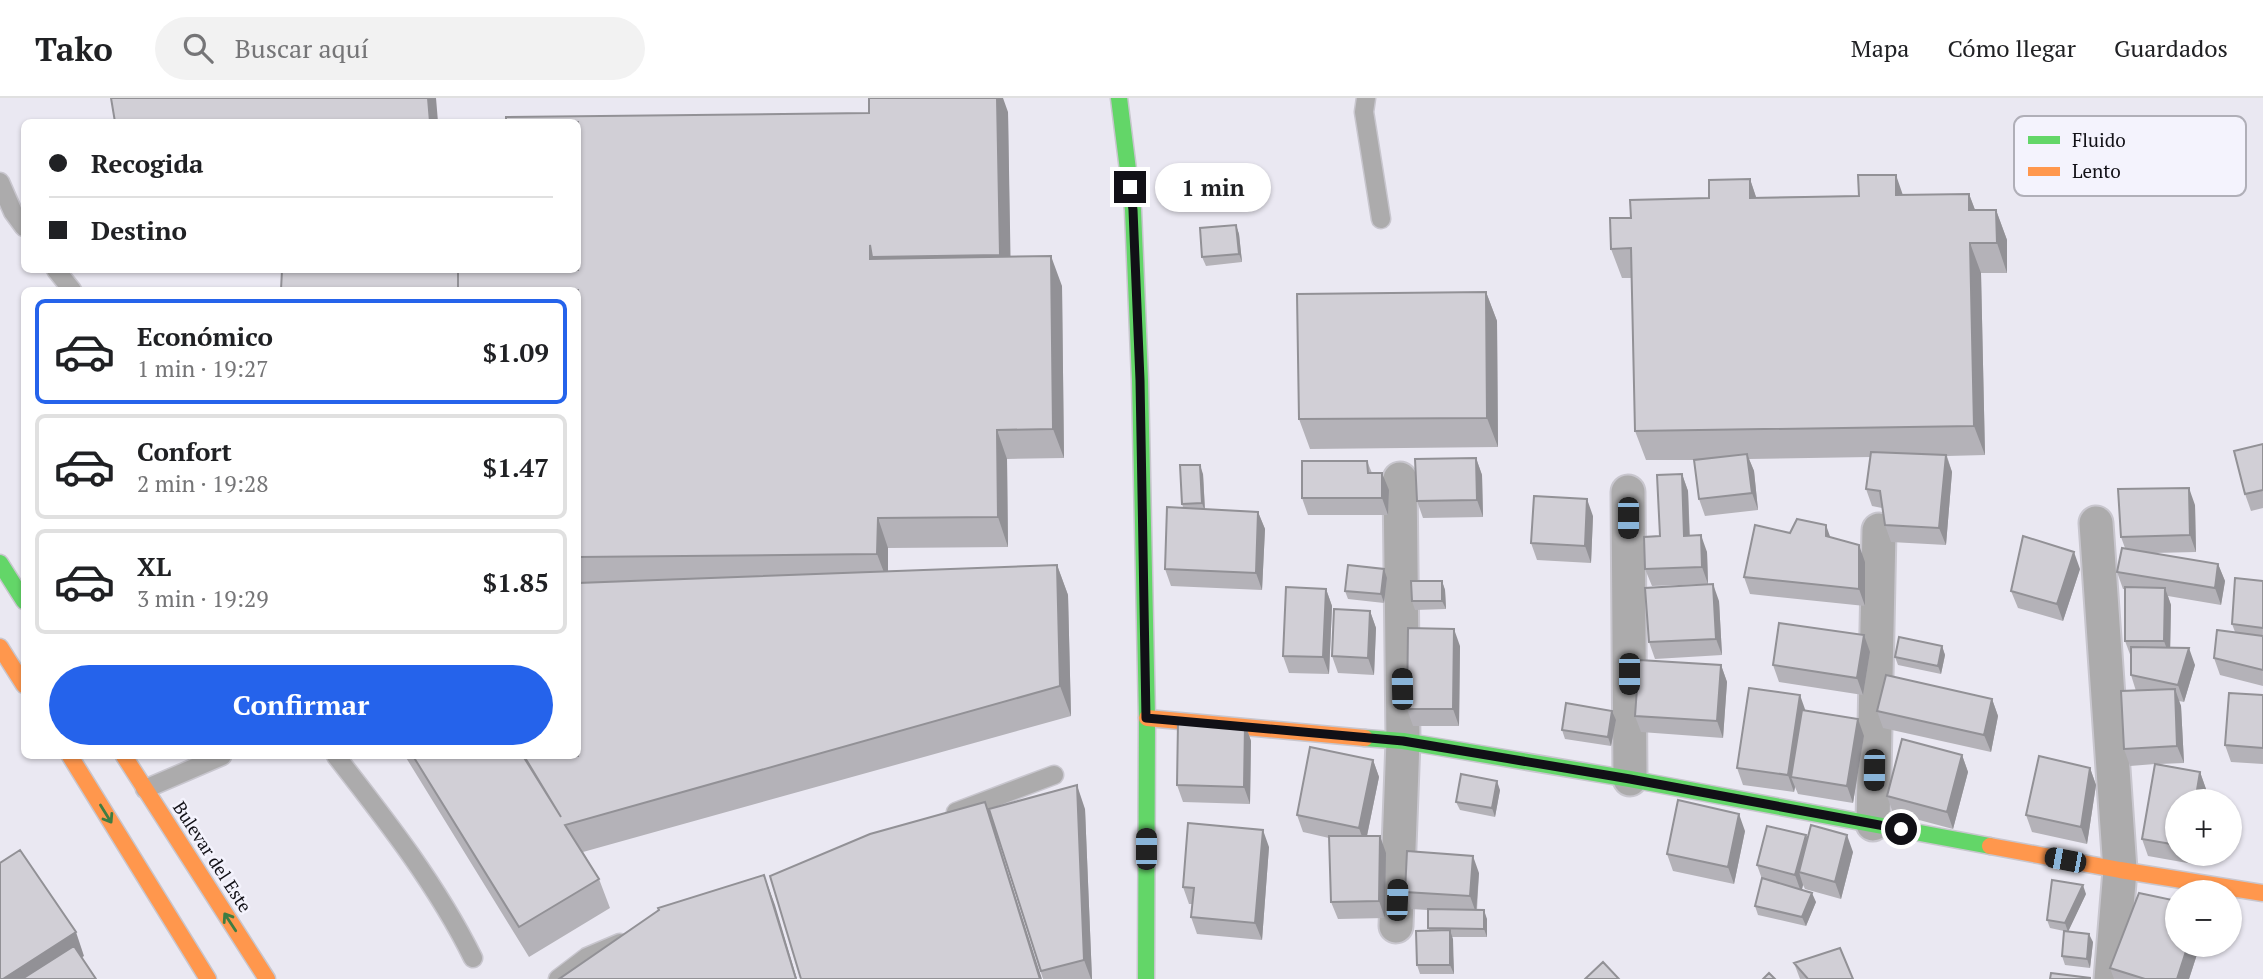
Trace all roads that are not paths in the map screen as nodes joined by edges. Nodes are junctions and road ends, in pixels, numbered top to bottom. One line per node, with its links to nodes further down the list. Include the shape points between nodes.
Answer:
1 (1119, 98): 18 (main road, via 1133,223 1140,380)
2 (1366, 98): 5 (lane, via 1364,112)
3 (0, 182): 4 (lane)
4 (13, 212): 6 (lane); 7 (lane)
5 (1381, 219)
6 (21, 224)
7 (0, 225)
8 (58, 273): 9 (lane)
9 (70, 287)
10 (1400, 479): 19 (street)
11 (1628, 492): 25 (street)
12 (2096, 523): 29 (street)
13 (1879, 530): 28 (street)
14 (0, 563): 15 (main road)
15 (21, 596)
16 (0, 647): 17 (main road)
17 (21, 680)
18 (1146, 718): 19 (main road); 37 (main road)
19 (1403, 741): 25 (main road); 31 (street)
20 (72, 759): 34 (main road, one-way to 34)
21 (126, 759): 26 (main road, Bulevar del Este)
22 (215, 759): 26 (lane)
23 (338, 759): 33 (lane, via 435,891)
24 (1054, 775): 27 (lane)
25 (1630, 779): 28 (main road)
26 (145, 789): 35 (main road, Bulevar del Este, one-way to 26)
27 (939, 819)
28 (1873, 824): 29 (main road)
29 (2120, 870): 30 (main road); 38 (street)
30 (2263, 893)
31 (1396, 926)
32 (634, 936): 36 (lane, via 587,957)
33 (473, 958)
34 (208, 979)
35 (267, 979)
36 (558, 979)
37 (1146, 979)
38 (2111, 979)

